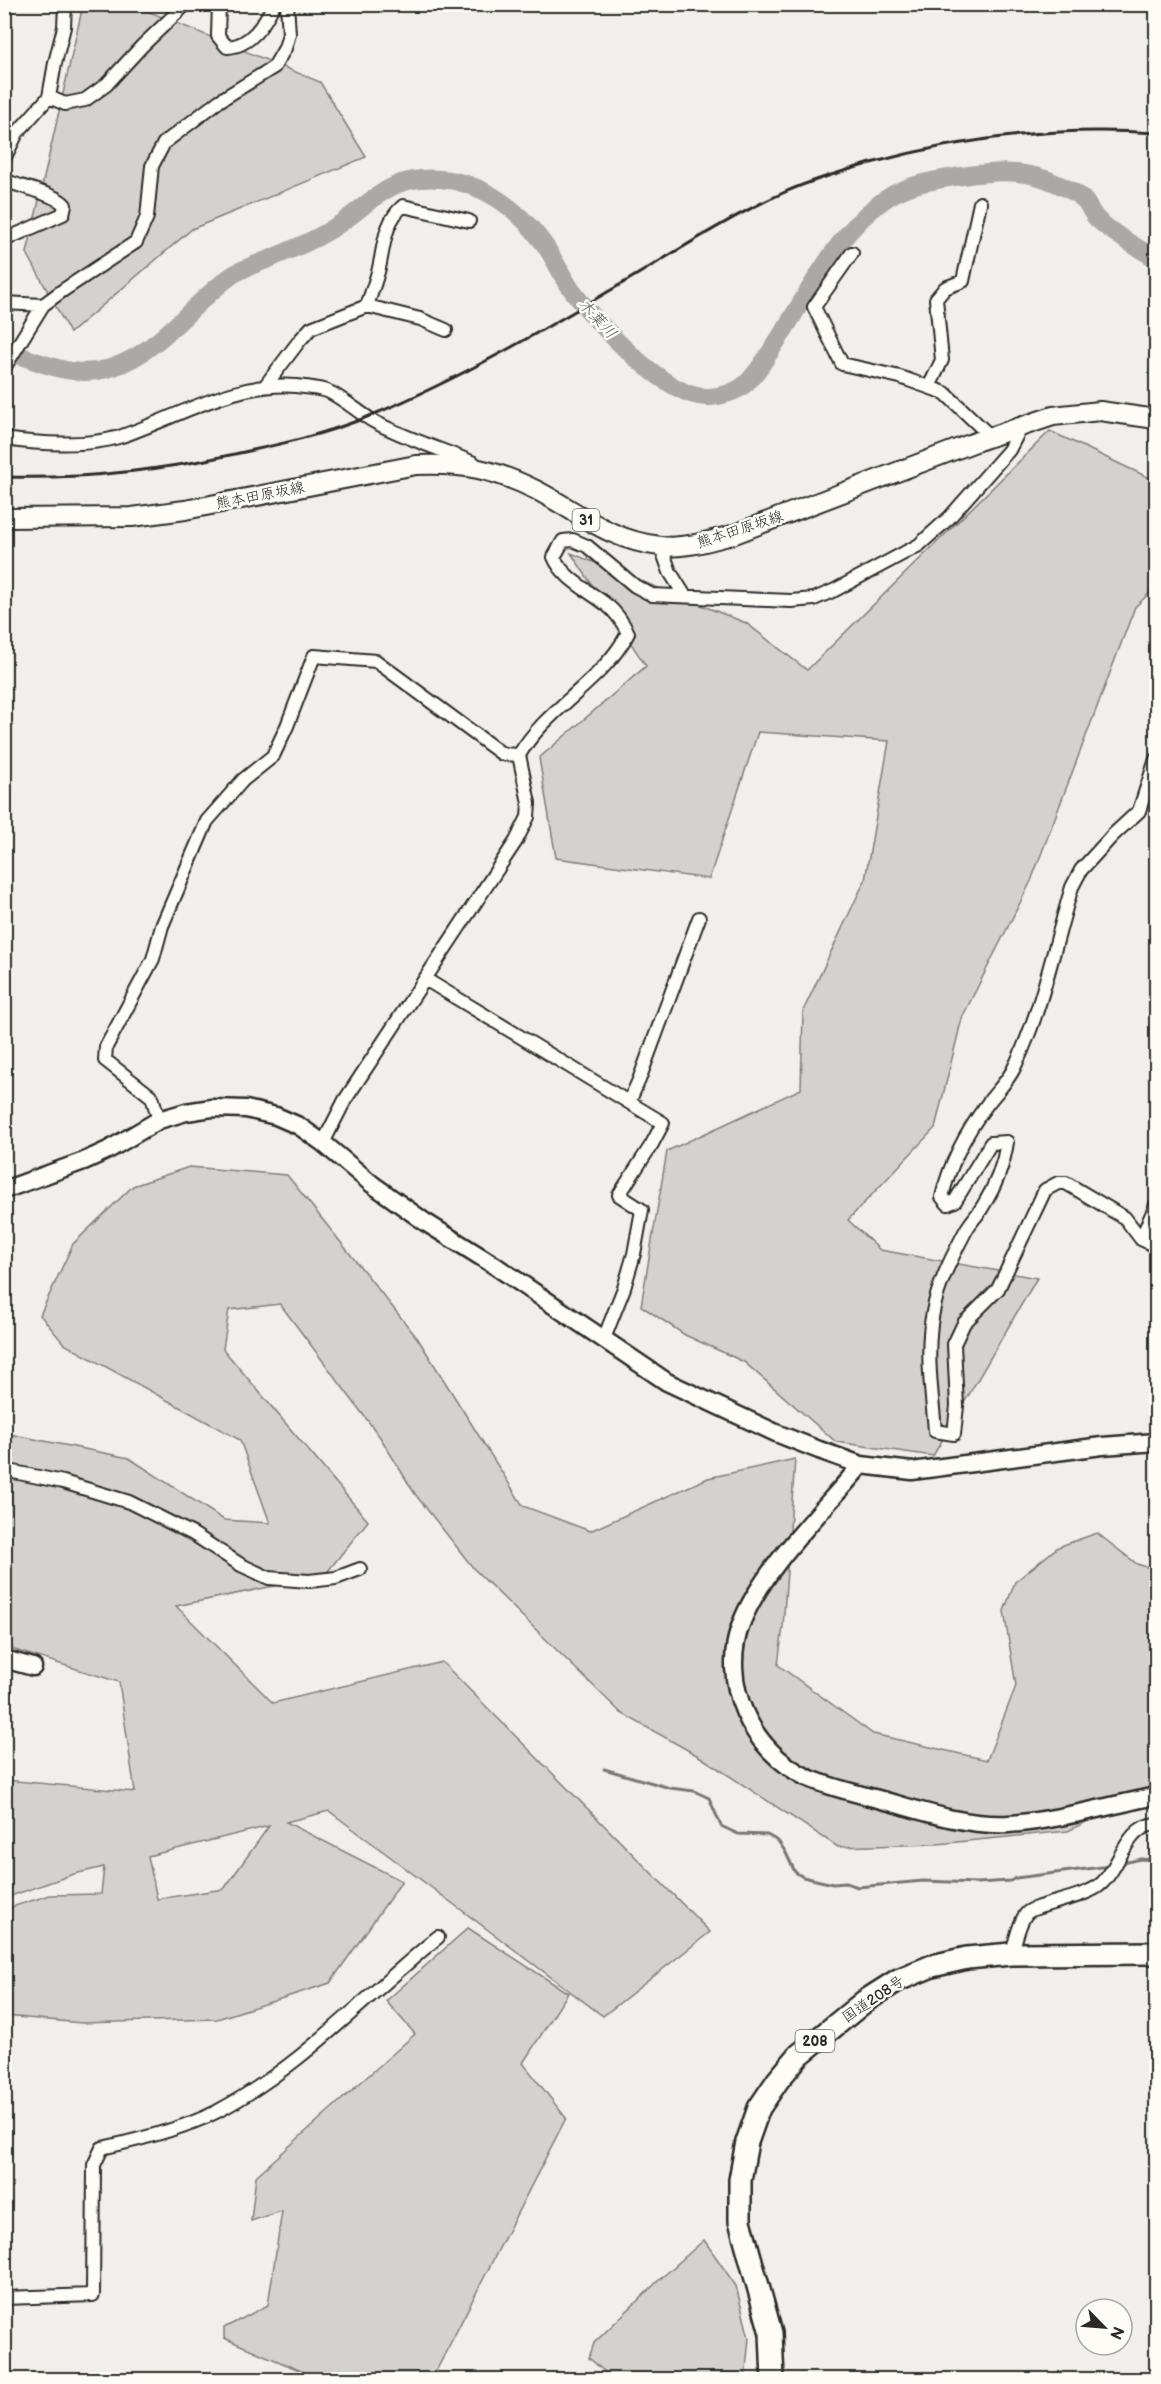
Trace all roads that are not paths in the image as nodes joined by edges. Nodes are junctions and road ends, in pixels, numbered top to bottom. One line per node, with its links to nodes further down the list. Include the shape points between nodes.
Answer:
1 (65, 4): 6 (street)
2 (186, 4): 6 (street, via 106,85 85,100 65,104)
3 (219, 4): 4 (street, via 218,36 227,47 238,46 251,37 265,23)
4 (274, 4)
5 (287, 4): 14 (street, via 289,34 274,67 219,101 158,151 152,166 147,217 136,242)
6 (50, 97): 7 (street, via 17,133)
7 (4, 159)
8 (4, 180): 11 (street, via 60,199 64,205 63,214)
9 (981, 203): 19 (street, via 963,281 945,288 936,299 942,360)
10 (469, 220): 15 (street, via 403,206 397,211 381,249)
11 (4, 240)
12 (852, 253): 19 (street, via 814,307 842,364)
13 (4, 303): 14 (street)
14 (43, 305): 17 (street)
15 (367, 306): 16 (street); 18 (street, via 311,328)
16 (446, 330)
17 (6, 365)
18 (265, 386): 23 (street, via 205,402 120,436 56,443); 24 (street, via 327,391 374,421)
19 (929, 387): 22 (street, via 945,393)
20 (1156, 418): 21 (main road, 熊本田原坂線 / 31, via 1100,411 1053,416)
21 (1022, 425): 22 (main road, 熊本田原坂線 / 31); 27 (street, via 1009,450 949,518 918,546 835,590 814,599 791,601)
22 (991, 437): 26 (main road, 熊本田原坂線 / 31, via 732,535 697,544)
23 (4, 439)
24 (497, 473): 25 (main road, 熊本田原坂線 / 31, via 452,464 416,465 132,517); 26 (main road, 熊本田原坂線 / 31, via 536,490 601,529)
25 (4, 518)
26 (661, 547): 27 (street)
27 (685, 596): 28 (street, via 652,595 635,586 587,546 573,540 563,542 554,557 557,564 610,607 628,633 618,652 540,728)
28 (519, 755): 31 (street, via 529,803 528,817); 33 (street, via 502,754 376,661 314,656 273,756 243,780 207,821 162,926 153,959 106,1047 105,1060 152,1097)
29 (1156, 759): 37 (street, via 1139,811 1081,870 1072,887 1026,1042 1014,1069 960,1147 945,1183 942,1197 948,1204 955,1201 991,1143 1007,1142 1005,1157 988,1195 939,1287 929,1343 935,1431 954,1434 954,1344 964,1323 998,1289 1046,1190 1066,1183 1125,1218)
30 (699, 918): 32 (street)
31 (425, 978): 32 (street); 34 (street, via 345,1100)
32 (629, 1102): 39 (street, via 663,1123 619,1195 642,1210 624,1288)
33 (159, 1120): 34 (street, via 212,1108 246,1108 284,1119); 35 (street, via 92,1158)
34 (322, 1143): 39 (street, via 425,1222)
35 (4, 1190)
36 (1156, 1205): 37 (street)
37 (1141, 1239): 38 (street)
38 (1156, 1246)
39 (603, 1341): 41 (street, via 667,1382 776,1433)
40 (1156, 1442): 41 (street, via 912,1471)
41 (861, 1465): 46 (street, via 777,1564 741,1624 734,1650 734,1676 747,1721 762,1743 779,1760 806,1777 915,1809 982,1823 1009,1824)
42 (4, 1470): 43 (street, via 63,1482 129,1502 269,1578 309,1581 336,1578)
43 (360, 1569)
44 (4, 1659): 45 (street)
45 (33, 1667)
46 (1156, 1796)
47 (1156, 1824): 50 (street, via 1148,1824 1131,1838 1101,1885 1026,1914)
48 (438, 1937): 51 (street, via 309,2049 252,2091 214,2113 141,2139 102,2148 94,2165 93,2295)
49 (1156, 1953): 50 (highway, 国道208号 / 208)
50 (1011, 1954): 52 (highway, 国道208号 / 208, via 967,1958 898,1980 865,2001 799,2055 759,2108 747,2142 740,2181 740,2221 771,2333)
51 (4, 2298)
52 (773, 2379)

